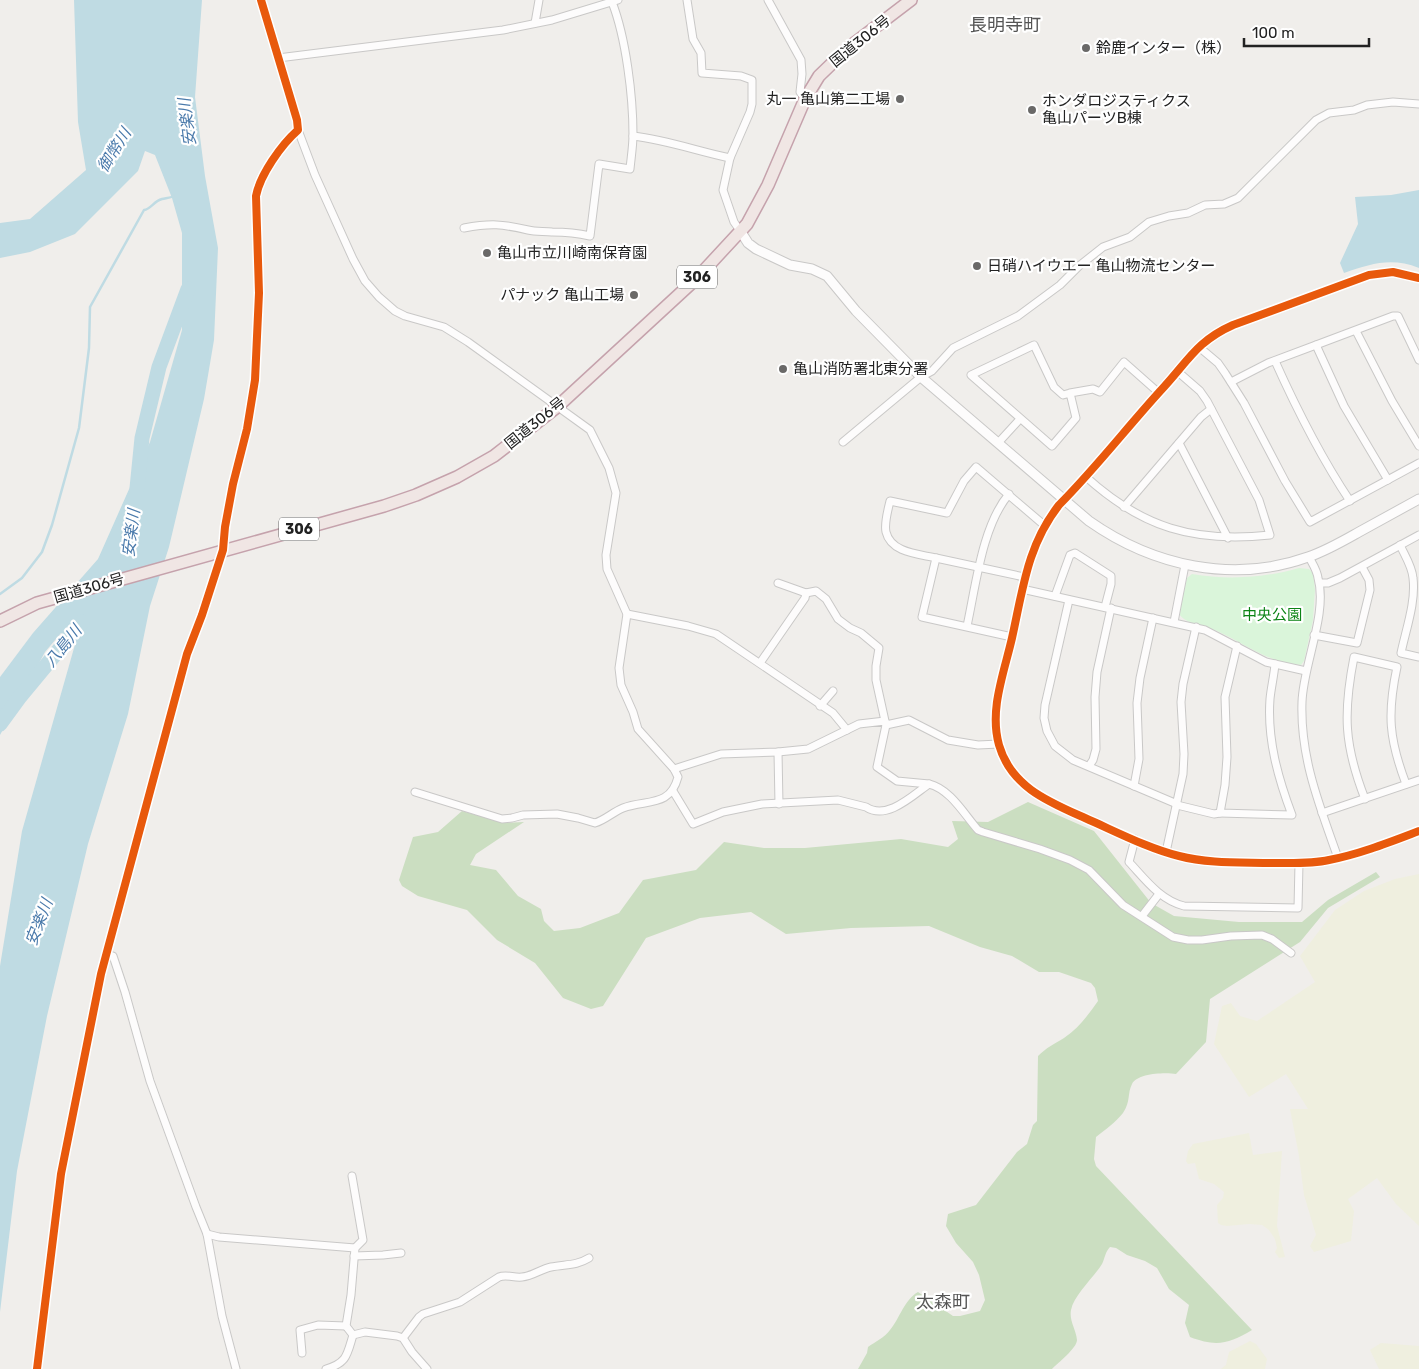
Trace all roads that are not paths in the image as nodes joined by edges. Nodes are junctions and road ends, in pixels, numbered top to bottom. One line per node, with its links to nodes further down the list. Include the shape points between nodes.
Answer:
1 (261, 0): 8 (street)
2 (539, 0): 7 (street)
3 (687, 0): 13 (street, via 693,39 701,53 702,73 742,76 752,80 750,112)
4 (768, 0): 9 (street, via 801,60 800,92)
5 (911, 0): 9 (highway, 国道306号 / 306, via 831,62)
6 (615, 1): 7 (street); 12 (street, via 626,55)
7 (535, 23): 8 (street, via 503,30)
8 (278, 58): 11 (street)
9 (805, 98): 15 (highway, 国道306号 / 306, via 759,204)
10 (1419, 104): 23 (street, via 1393,102 1368,105 1329,113 1316,120 1235,200 1205,205 1188,213 1149,222 1130,237 1103,247 1060,286 1018,316 953,348)
11 (298, 130): 27 (street, via 353,259 365,281 379,297 405,316 444,327); 46 (street, via 271,164 256,196 259,292 255,380)
12 (633, 136): 13 (street); 14 (street, via 630,170 599,164 590,236 497,224)
13 (730, 158): 15 (street, via 723,190)
14 (464, 228)
15 (741, 232): 23 (street, via 756,249 827,276 856,311); 27 (highway, 国道306号 / 306)
16 (1419, 278): 19 (street, via 1393,272 1369,274 1233,324)
17 (1356, 331): 18 (street); 20 (street, via 1398,316); 33 (street, via 1392,402)
18 (1316, 345): 21 (street); 36 (street, via 1344,406)
19 (1199, 347): 22 (street); 24 (street, via 1218,363)
20 (1419, 360)
21 (1275, 361): 24 (street); 40 (street, via 1305,427)
22 (1177, 371): 26 (street); 28 (street, via 1200,391)
23 (921, 377): 30 (street); 31 (street)
24 (1231, 382): 40 (street, via 1310,522)
25 (1070, 393): 26 (street, via 1092,388 1100,392 1124,362); 29 (street, via 1076,418 1052,446); 29 (street, via 1063,395 1054,387 1034,345 971,375)
26 (1158, 393): 35 (street)
27 (556, 407): 46 (highway, 国道306号 / 306, via 494,456 416,495); 60 (street, via 590,430 609,468 616,493 606,555 607,569)
28 (1211, 409): 32 (street); 44 (street, via 1259,500 1270,534)
29 (1020, 419): 31 (street)
30 (843, 442)
31 (998, 443): 39 (street)
32 (1179, 443): 41 (street); 44 (street)
33 (1419, 446)
34 (1419, 463): 36 (street)
35 (1085, 476): 39 (street); 41 (street)
36 (1388, 480): 40 (street)
37 (1008, 494): 42 (street); 48 (street, via 976,466 947,513 890,501 886,533 891,542 903,551); 50 (street, via 991,523)
38 (1419, 499): 47 (street)
39 (1064, 500): 42 (street); 49 (street, via 1089,522 1119,541)
40 (1350, 501)
41 (1124, 507): 44 (street, via 1183,532)
42 (1044, 525): 52 (street)
43 (1419, 535): 45 (street)
44 (1228, 538)
45 (1400, 545): 51 (street); 69 (street, via 1411,568 1413,586 1401,653)
46 (219, 551): 62 (highway, 国道306号 / 306, via 37,603); 100 (street, via 202,616 187,654)
47 (1309, 557): 49 (street, via 1249,568); 54 (street)
48 (936, 558): 50 (street); 64 (street, via 922,616)
49 (1186, 565): 63 (street)
50 (980, 567): 52 (street); 64 (street)
51 (1362, 567): 54 (street, via 1328,583); 66 (street, via 1370,590 1357,643)
52 (1024, 577): 55 (street)
53 (778, 583): 56 (street)
54 (1320, 583): 66 (street)
55 (1022, 589): 57 (street); 67 (street)
56 (806, 593): 70 (street); 75 (street, via 816,591 824,596 843,624 879,648 876,680)
57 (1055, 596): 58 (street); 59 (street, via 1070,555 1075,553 1111,576)
58 (1069, 600): 59 (street); 79 (street, via 1045,705 1045,725 1059,751)
59 (1108, 608): 61 (street); 79 (street, via 1097,672 1096,749)
60 (627, 614): 70 (street, via 716,634); 80 (street, via 619,668 622,686 638,729)
61 (1153, 618): 63 (street); 84 (street, via 1137,703 1139,753)
62 (0, 621)
63 (1174, 622): 65 (street)
64 (967, 626): 67 (street)
65 (1196, 627): 68 (street); 89 (street, via 1183,684 1181,721 1184,754)
66 (1314, 635): 72 (street)
67 (1012, 637): 77 (street, via 996,707)
68 (1237, 646): 71 (street); 90 (street, via 1225,698 1227,757)
69 (1419, 657)
70 (760, 663): 74 (street)
71 (1275, 664): 72 (street); 90 (street, via 1270,701 1272,744 1278,775 1292,814)
72 (1306, 671): 91 (street, via 1302,700 1304,749)
73 (833, 691): 74 (street)
74 (820, 706): 76 (street, via 833,713)
75 (885, 723): 76 (street, via 860,724); 77 (street, via 909,720 948,740 978,745); 82 (street, via 877,767 897,780)
76 (847, 730): 78 (street, via 808,749)
77 (999, 744): 93 (street, via 1014,774 1035,795)
78 (778, 752): 80 (street, via 721,754); 88 (street)
79 (1089, 766): 84 (street)
80 (674, 769): 85 (street, via 678,777)
81 (1419, 780): 83 (street)
82 (929, 784): 88 (street, via 885,811 838,800); 98 (street, via 947,793 978,830 1070,860 1089,870 1123,905)
83 (1406, 784): 87 (street); 87 (street, via 1395,755 1390,726 1397,666 1354,657 1346,710 1348,739)
84 (1134, 786): 89 (street)
85 (673, 791): 86 (street, via 659,801 625,808 594,823 556,814 502,818); 88 (street, via 693,824 730,810)
86 (415, 792)
87 (1364, 798): 91 (street)
88 (780, 804)
89 (1177, 805): 90 (street); 94 (street)
90 (1220, 813)
91 (1322, 813): 95 (street)
92 (1419, 832): 95 (street)
93 (1135, 840): 94 (street); 97 (street, via 1129,862)
94 (1166, 852): 96 (street, via 1202,860)
95 (1338, 858): 96 (street)
96 (1299, 863): 97 (street, via 1298,908 1193,907 1175,904)
97 (1159, 894): 98 (street)
98 (1142, 916): 99 (street, via 1173,937 1202,940 1262,935)
99 (1291, 953)
100 (106, 954): 102 (street, via 113,956 150,1081); 111 (street, via 61,1174)
101 (352, 1176): 103 (street, via 363,1240)
102 (207, 1234): 103 (street); 112 (street, via 222,1316)
103 (355, 1248): 105 (street)
104 (401, 1253): 105 (street)
105 (354, 1256): 107 (street)
106 (589, 1258): 109 (street, via 578,1264 550,1267 528,1276 503,1275 460,1302 423,1314)
107 (346, 1326): 108 (street); 110 (street, via 318,1325 300,1330)
108 (353, 1336): 109 (street, via 377,1332); 113 (street, via 341,1363)
109 (404, 1338): 114 (street)
110 (302, 1353)
111 (37, 1369)
112 (236, 1369)
113 (326, 1369)
114 (428, 1369)

